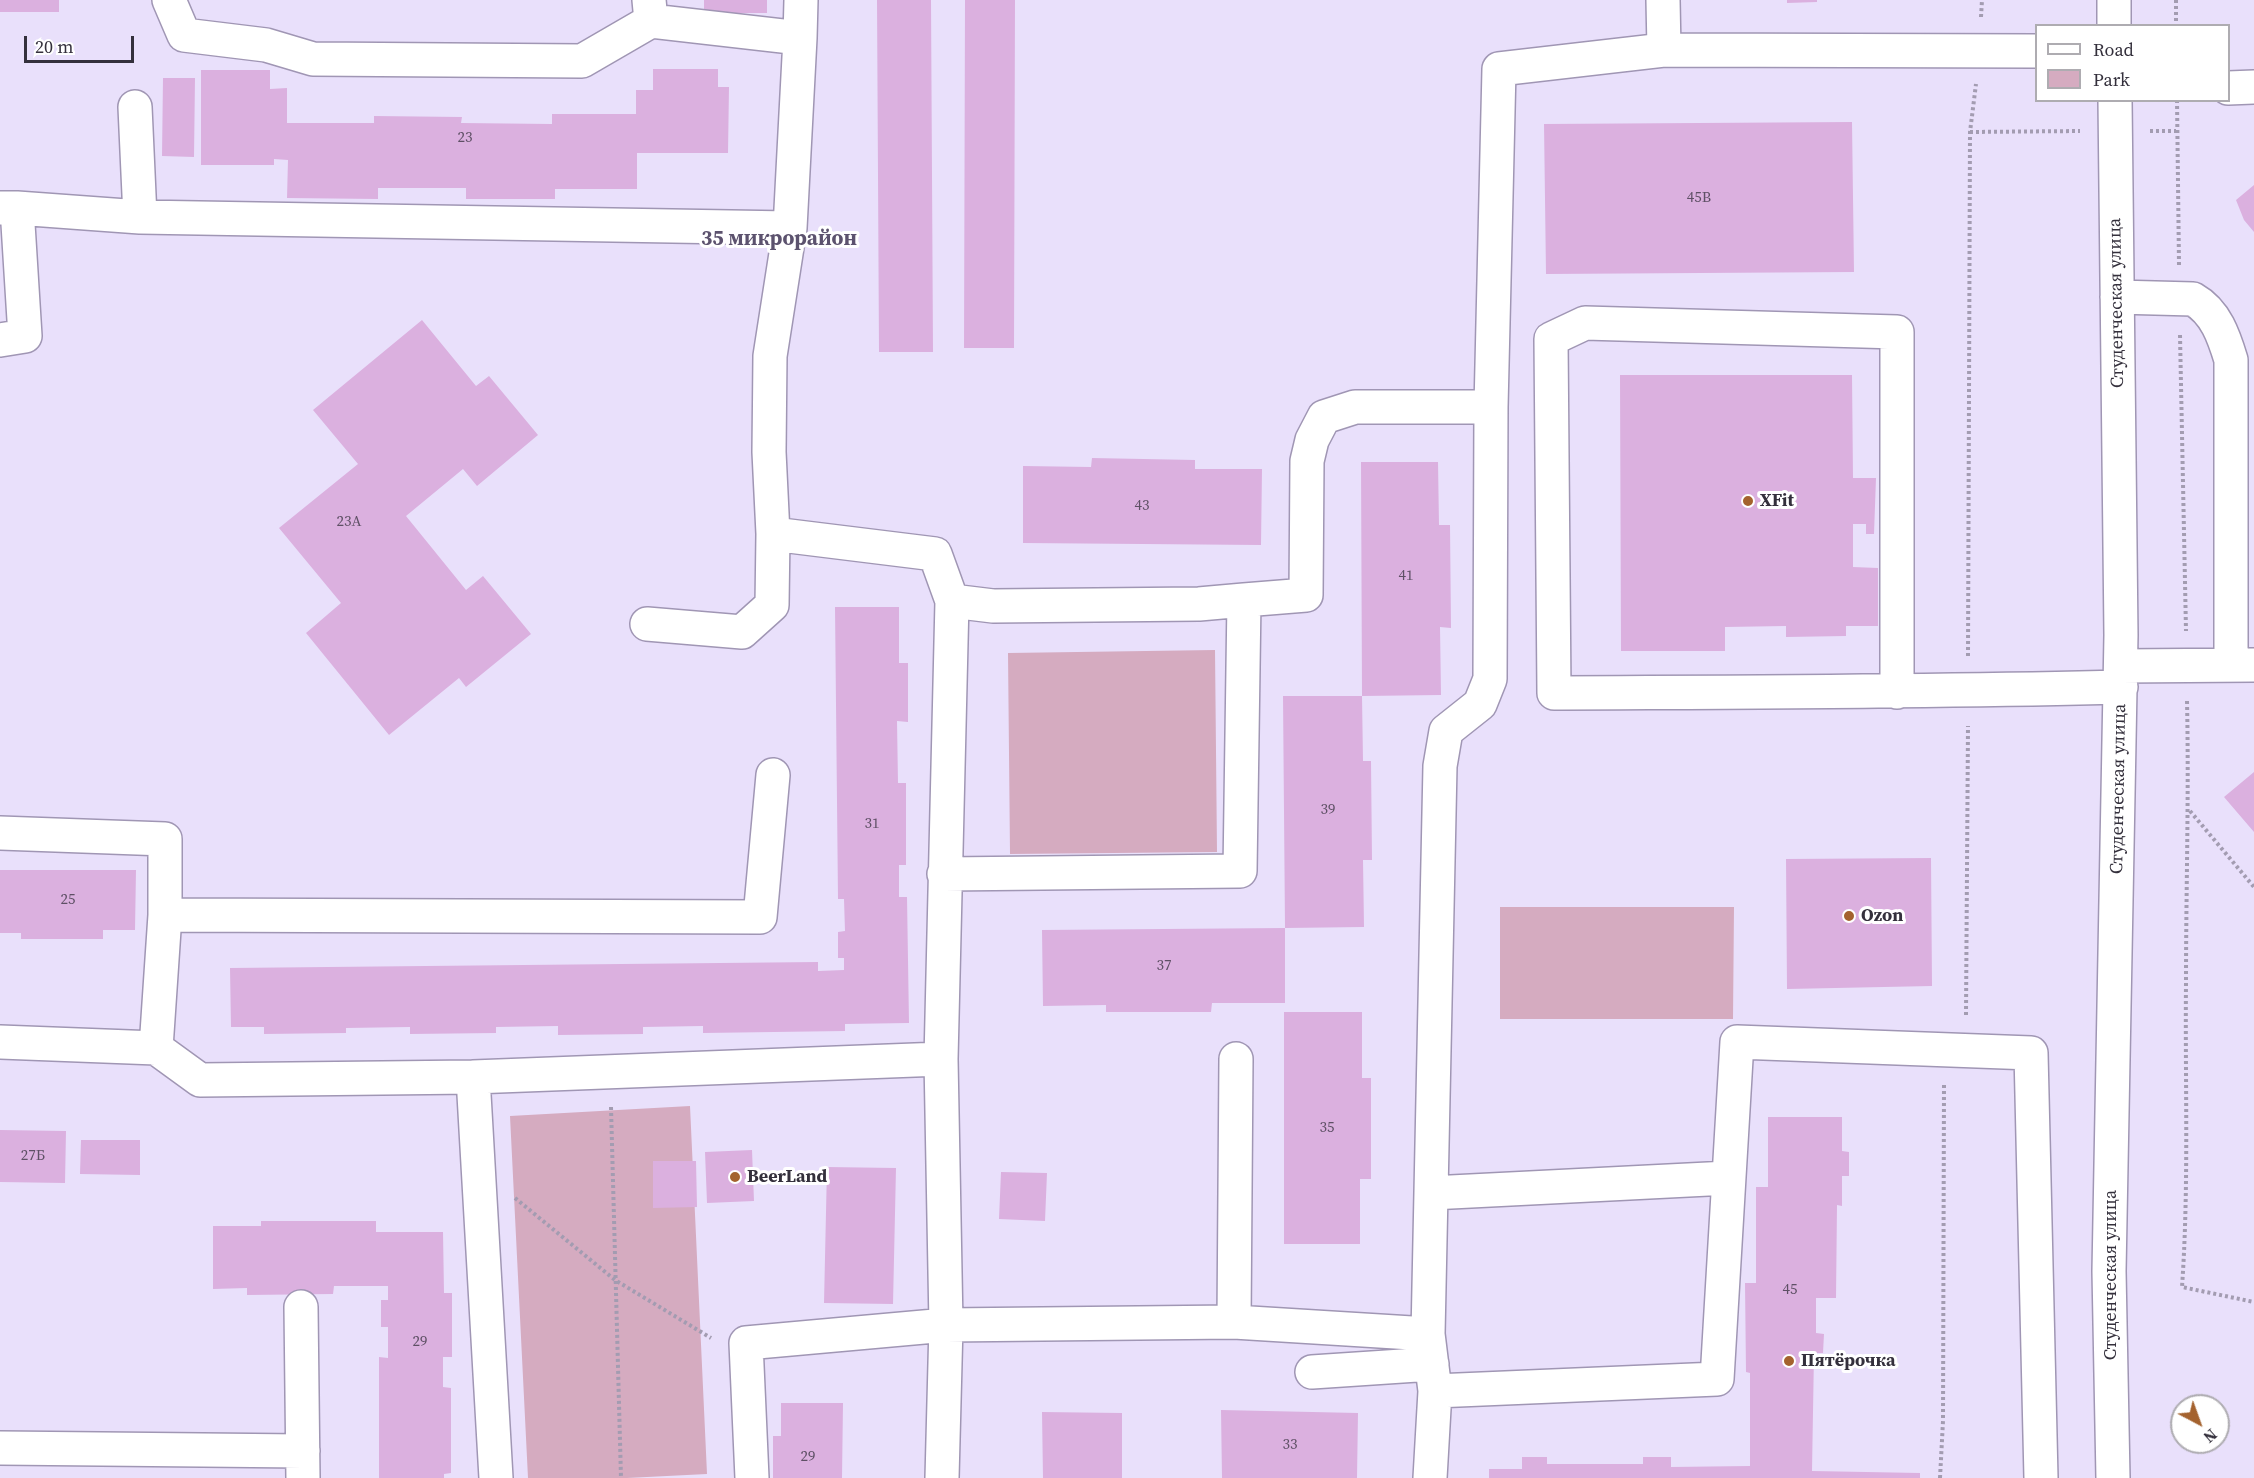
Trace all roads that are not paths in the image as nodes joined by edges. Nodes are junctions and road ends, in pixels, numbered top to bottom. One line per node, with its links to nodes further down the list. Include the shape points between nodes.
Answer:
1 (169, 0): 5 (street, via 184,35 266,45 313,59 582,61)
2 (801, 0): 7 (street)
3 (1663, 0): 8 (street)
4 (2114, 0): 6 (street)
5 (650, 11): 7 (street)
6 (2114, 24)
7 (800, 38): 16 (street)
8 (1665, 50): 9 (street); 19 (street, via 1498,69)
9 (2035, 51)
10 (2254, 87): 11 (street)
11 (2230, 88)
12 (135, 107): 15 (street)
13 (2115, 115): 17 (street, Студенческая улица)
14 (8, 208): 15 (street); 18 (street, via 25,336)
15 (140, 217): 16 (street)
16 (790, 228): 20 (street, via 770,357)
17 (2117, 297): 24 (street, via 2193,299 2203,305 2222,332 2231,360); 25 (street, Студенческая улица)
18 (0, 340)
19 (1491, 407): 21 (street, via 1355,407 1324,417 1311,440 1307,461 1306,595); 37 (street, via 1490,679 1480,704 1446,731 1440,766)
20 (773, 534): 22 (street, via 935,554); 23 (street, via 772,606 742,632)
21 (1244, 600): 22 (street, via 993,606); 29 (street, via 1240,871)
22 (952, 601): 29 (street)
23 (647, 624)
24 (2242, 665): 25 (street)
25 (2121, 677): 26 (street, via 1968,691); 50 (street, Студенческая улица, via 2109,1271)
26 (1897, 692): 26 (street, via 1554,693 1551,339 1585,323 1897,332)
27 (773, 775): 30 (street, via 760,917)
28 (0, 832): 30 (street, via 165,839)
29 (944, 874): 33 (street)
30 (165, 915): 32 (street)
31 (0, 1042): 32 (street)
32 (156, 1048): 35 (street, via 200,1080)
33 (941, 1059): 35 (street); 40 (street)
34 (1236, 1059): 39 (street)
35 (473, 1077): 45 (street)
36 (1728, 1178): 37 (street); 41 (street, via 1717,1379); 49 (street, via 1737,1041 2031,1053)
37 (1431, 1193): 41 (street)
38 (301, 1306): 44 (street)
39 (1234, 1322): 40 (street); 41 (street)
40 (946, 1325): 46 (street, via 746,1342); 47 (street)
41 (1432, 1363): 42 (street); 48 (street)
42 (1312, 1372)
43 (0, 1448): 44 (street)
44 (303, 1465)
45 (496, 1478)
46 (752, 1478)
47 (942, 1478)
48 (1430, 1478)
49 (2041, 1478)
50 (2114, 1478)

